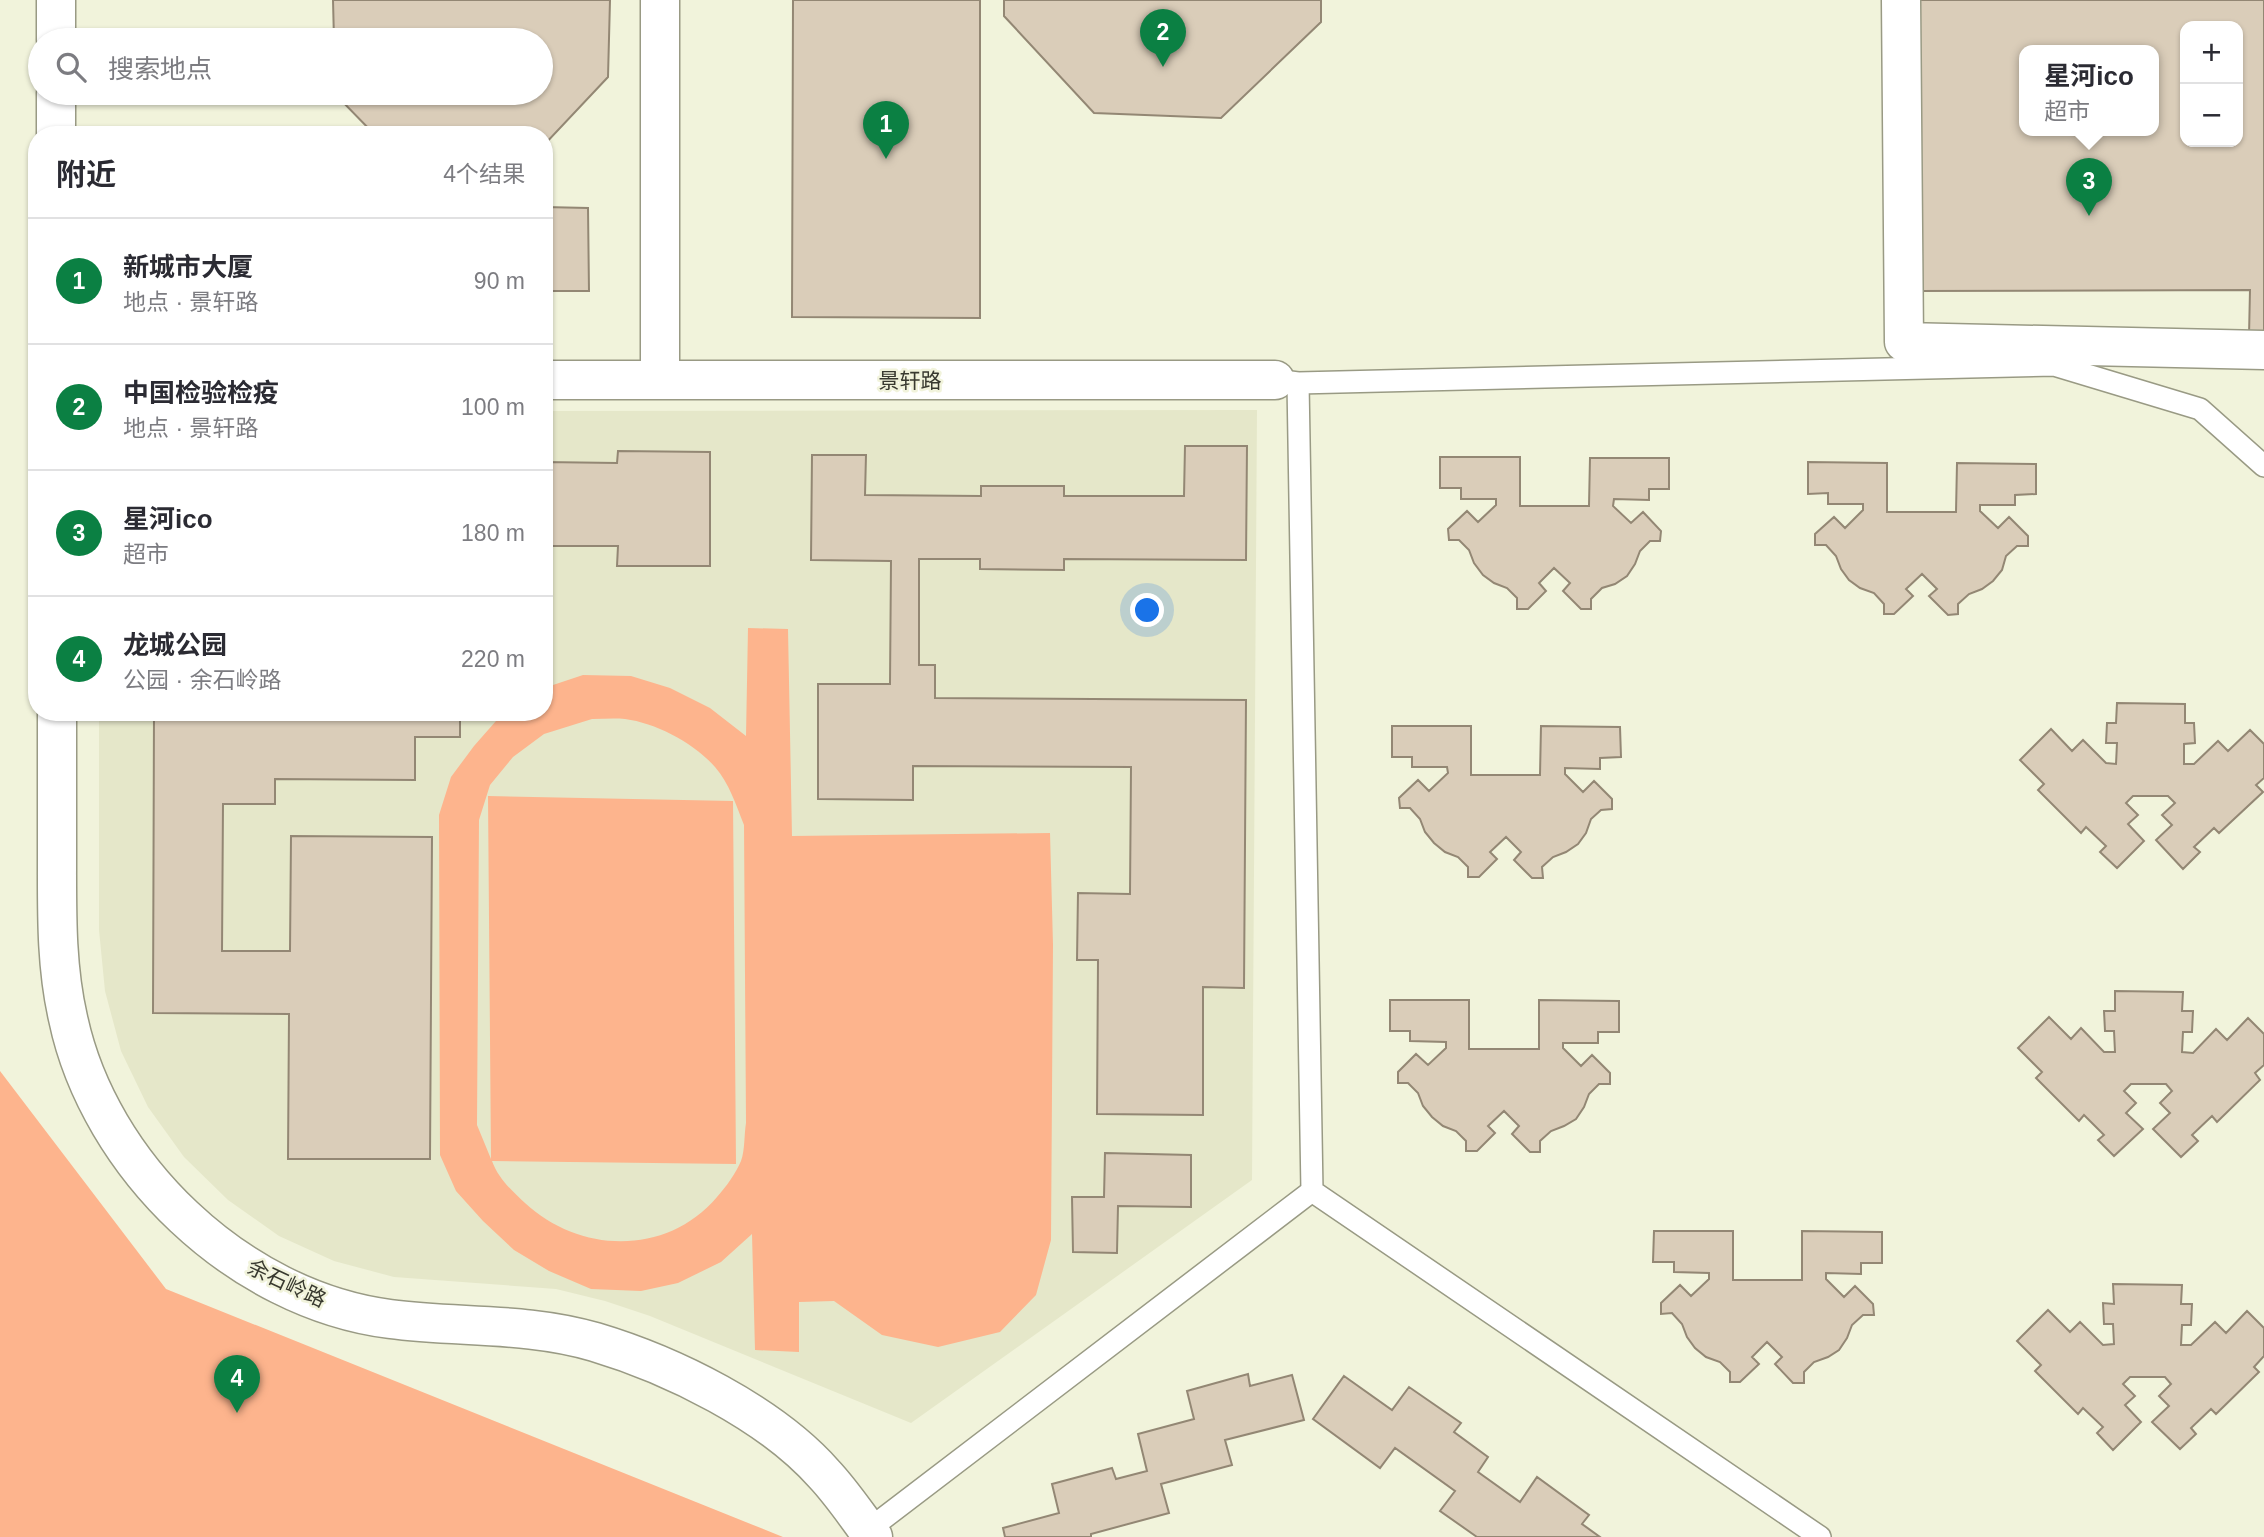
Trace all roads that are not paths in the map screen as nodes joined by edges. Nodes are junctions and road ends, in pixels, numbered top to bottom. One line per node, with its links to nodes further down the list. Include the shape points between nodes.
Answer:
1 (56, 0): 4 (street)
2 (660, 0): 9 (street)
3 (1900, 0): 7 (street, via 1904,342)
4 (56, 28)
5 (56, 105): 6 (street)
6 (56, 126)
7 (2264, 350)
8 (553, 380): 9 (street, 景轩路)
9 (660, 380): 10 (street, 景轩路)
10 (1287, 381): 11 (lane, via 2054,365 2200,410); 13 (lane)
11 (2264, 466)
12 (57, 721): 14 (street, 余石岭路, via 57,931 68,1022 82,1066 112,1128 152,1185 184,1218 258,1272 343,1308 388,1319 550,1331 677,1372 745,1410 790,1443 823,1472)
13 (1312, 1191): 14 (lane); 15 (lane)
14 (870, 1534)
15 (1820, 1537)

